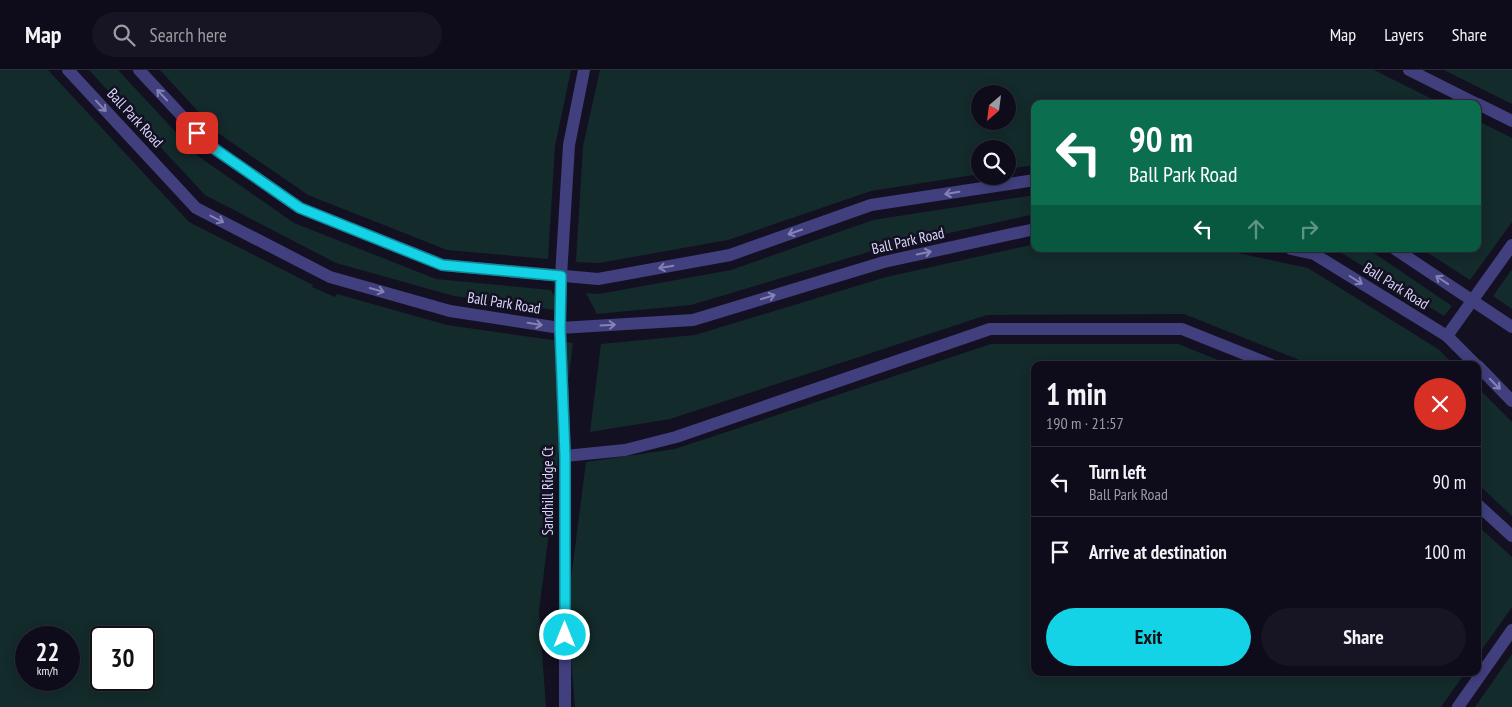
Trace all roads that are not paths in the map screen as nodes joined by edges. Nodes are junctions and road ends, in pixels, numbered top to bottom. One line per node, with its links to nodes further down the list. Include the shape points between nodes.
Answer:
1 (68, 70): 16 (street, Ball Park Road, one-way to 16, via 196,208 330,277 450,311)
2 (139, 70): 13 (street, Ball Park Road, one-way to 2, via 442,265 300,208 209,145)
3 (584, 70): 13 (street, Sandhill Ridge Ct, via 569,145)
4 (1409, 70): 5 (street)
5 (1469, 100)
6 (1481, 106): 7 (street)
7 (1512, 121)
8 (1031, 181): 13 (street, Ball Park Road, one-way to 13, via 871,206 730,255 598,279)
9 (1031, 230): 16 (street, Ball Park Road, one-way to 9, via 693,320 884,262)
10 (1512, 245): 14 (street)
11 (1304, 252): 17 (street, Ball Park Road, one-way to 17, via 1314,254)
12 (1399, 252): 14 (street, Ball Park Road, one-way to 12)
13 (561, 276): 16 (street, Sandhill Ridge Ct)
14 (1472, 301): 15 (street, Ball Park Road); 17 (street)
15 (1512, 327)
16 (560, 328): 22 (street, Sandhill Ridge Ct)
17 (1447, 336): 19 (street, Ball Park Road)
18 (1262, 361): 22 (street, via 1182,329 990,329 676,437 624,450)
19 (1472, 361)
20 (1481, 370): 21 (street, Ball Park Road, one-way to 21)
21 (1512, 401)
22 (565, 456): 28 (street, Sandhill Ridge Ct)
23 (1481, 508): 24 (street)
24 (1512, 536)
25 (1512, 630): 26 (street)
26 (1481, 674)
27 (1480, 676): 29 (street)
28 (565, 707)
29 (1458, 707)

